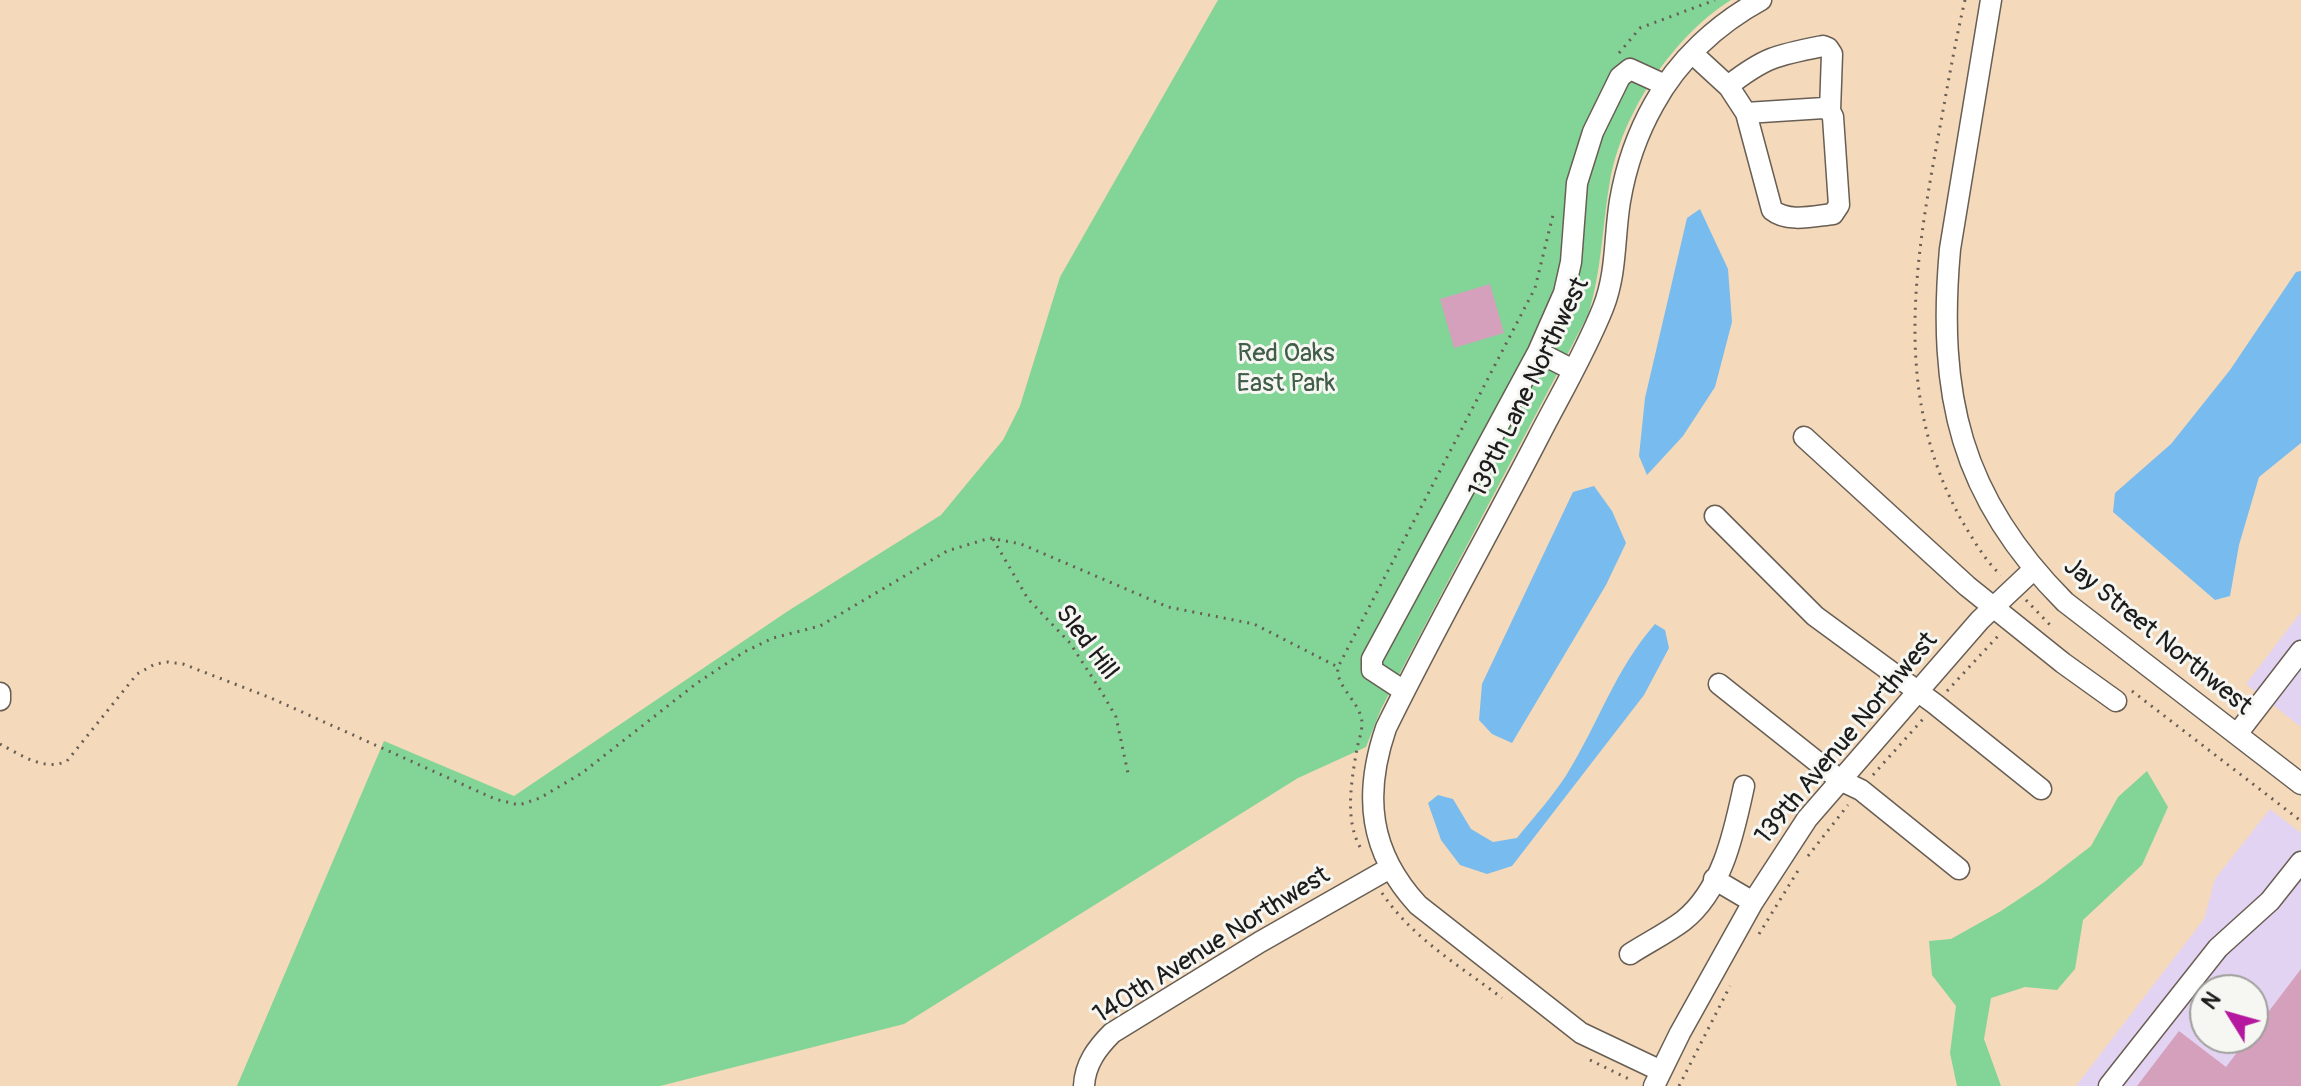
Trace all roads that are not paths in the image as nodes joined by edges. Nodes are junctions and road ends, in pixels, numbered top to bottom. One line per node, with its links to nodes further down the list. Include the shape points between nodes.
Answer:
1 (1761, 0): 3 (street, 139th Lane Northwest)
2 (1991, 0): 12 (street, Jay Street Northwest, via 1950,249 1947,369 1958,426 1983,493)
3 (1692, 53): 4 (street, 139th Lane Northwest); 5 (street)
4 (1665, 85): 8 (street, via 1630,69 1620,77 1593,132 1577,183 1564,293); 9 (street, 139th Lane Northwest, via 1632,151 1620,202 1612,284)
5 (1728, 86): 6 (street, via 1774,55 1823,46 1832,54); 7 (street)
6 (1830, 111): 7 (street); 7 (street, via 1839,205 1833,214 1790,217 1772,210)
7 (1746, 113)
8 (1538, 352): 9 (street); 17 (street, via 1372,659 1372,670)
9 (1573, 370): 17 (street, 139th Lane Northwest)
10 (1804, 437): 13 (street)
11 (1715, 516): 19 (street, via 1815,616)
12 (2033, 570): 13 (street, 139th Avenue Northwest); 22 (street, Jay Street Northwest, via 2065,602)
13 (1994, 608): 19 (street, 139th Avenue Northwest); 20 (street, via 2063,663)
14 (2301, 651): 15 (street)
15 (2293, 677): 22 (street)
16 (1719, 684): 23 (street)
17 (1404, 691): 28 (street, 139th Lane Northwest, via 1377,753 1373,777 1375,824)
18 (0, 693): 21 (street)
19 (1917, 693): 23 (street, 139th Avenue Northwest); 26 (street)
20 (2124, 696)
21 (0, 700)
22 (2237, 734): 24 (street, Jay Street Northwest)
23 (1840, 780): 29 (street, via 1861,790); 31 (street, 139th Avenue Northwest, via 1786,848)
24 (2301, 784)
25 (1744, 786): 30 (street, via 1729,849)
26 (2041, 789)
27 (2301, 862): 35 (street, via 2270,901 2218,948)
28 (1390, 868): 33 (street, 139th Lane Northwest, via 1436,920 1581,1033); 34 (street, 140th Avenue Northwest, via 1112,1033 1091,1060)
29 (1959, 869)
30 (1714, 879): 31 (street); 32 (street, via 1683,920)
31 (1753, 902): 33 (street, 139th Avenue Northwest)
32 (1630, 954)
33 (1658, 1079)
34 (1084, 1086)
35 (2109, 1086)

